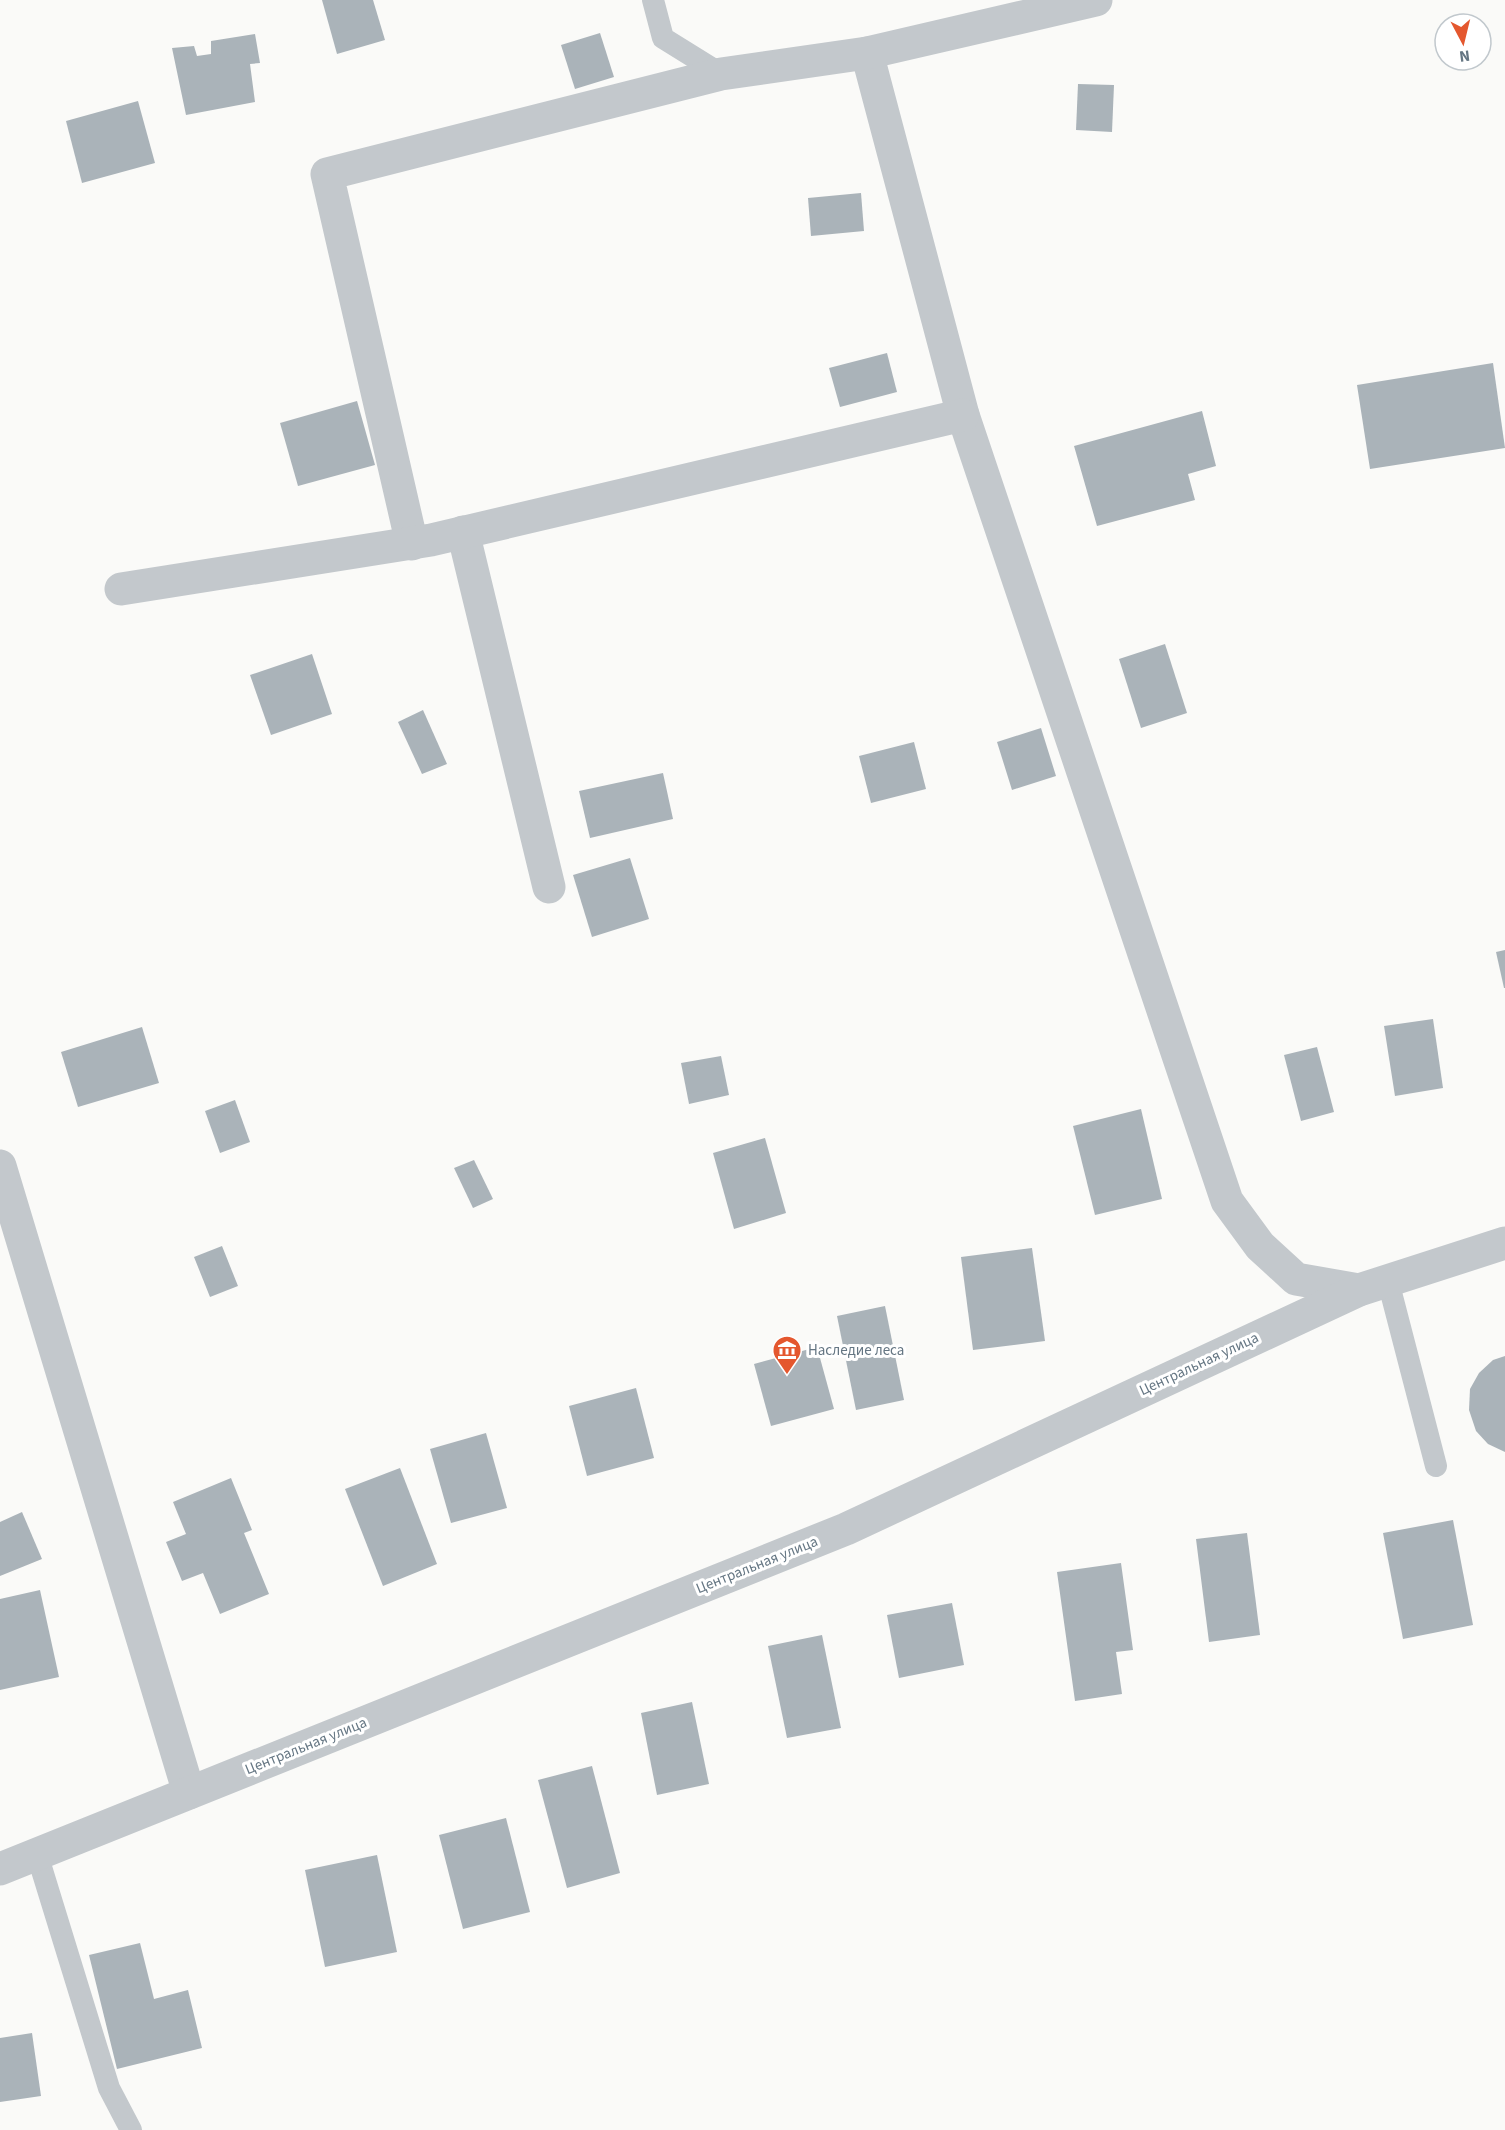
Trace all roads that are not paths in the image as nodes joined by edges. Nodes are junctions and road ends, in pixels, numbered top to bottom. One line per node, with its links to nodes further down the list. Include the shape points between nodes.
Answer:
1 (653, 0): 4 (lane, via 663,38)
2 (1096, 0): 3 (street)
3 (867, 52): 4 (street); 5 (street)
4 (721, 74): 7 (street, via 327,174)
5 (963, 415): 6 (street); 12 (street, via 1227,1201 1260,1246 1296,1278)
6 (463, 532): 7 (street); 9 (street)
7 (412, 544): 8 (street)
8 (121, 589)
9 (549, 887)
10 (0, 1166): 14 (street)
11 (1505, 1243): 12 (street, Центральная улица)
12 (1373, 1285): 13 (lane); 14 (street, Центральная улица, via 846,1529)
13 (1436, 1466)
14 (189, 1793): 15 (street, Центральная улица)
15 (37, 1854): 16 (street, Центральная улица); 17 (lane, via 109,2088)
16 (0, 1869)
17 (131, 2130)

